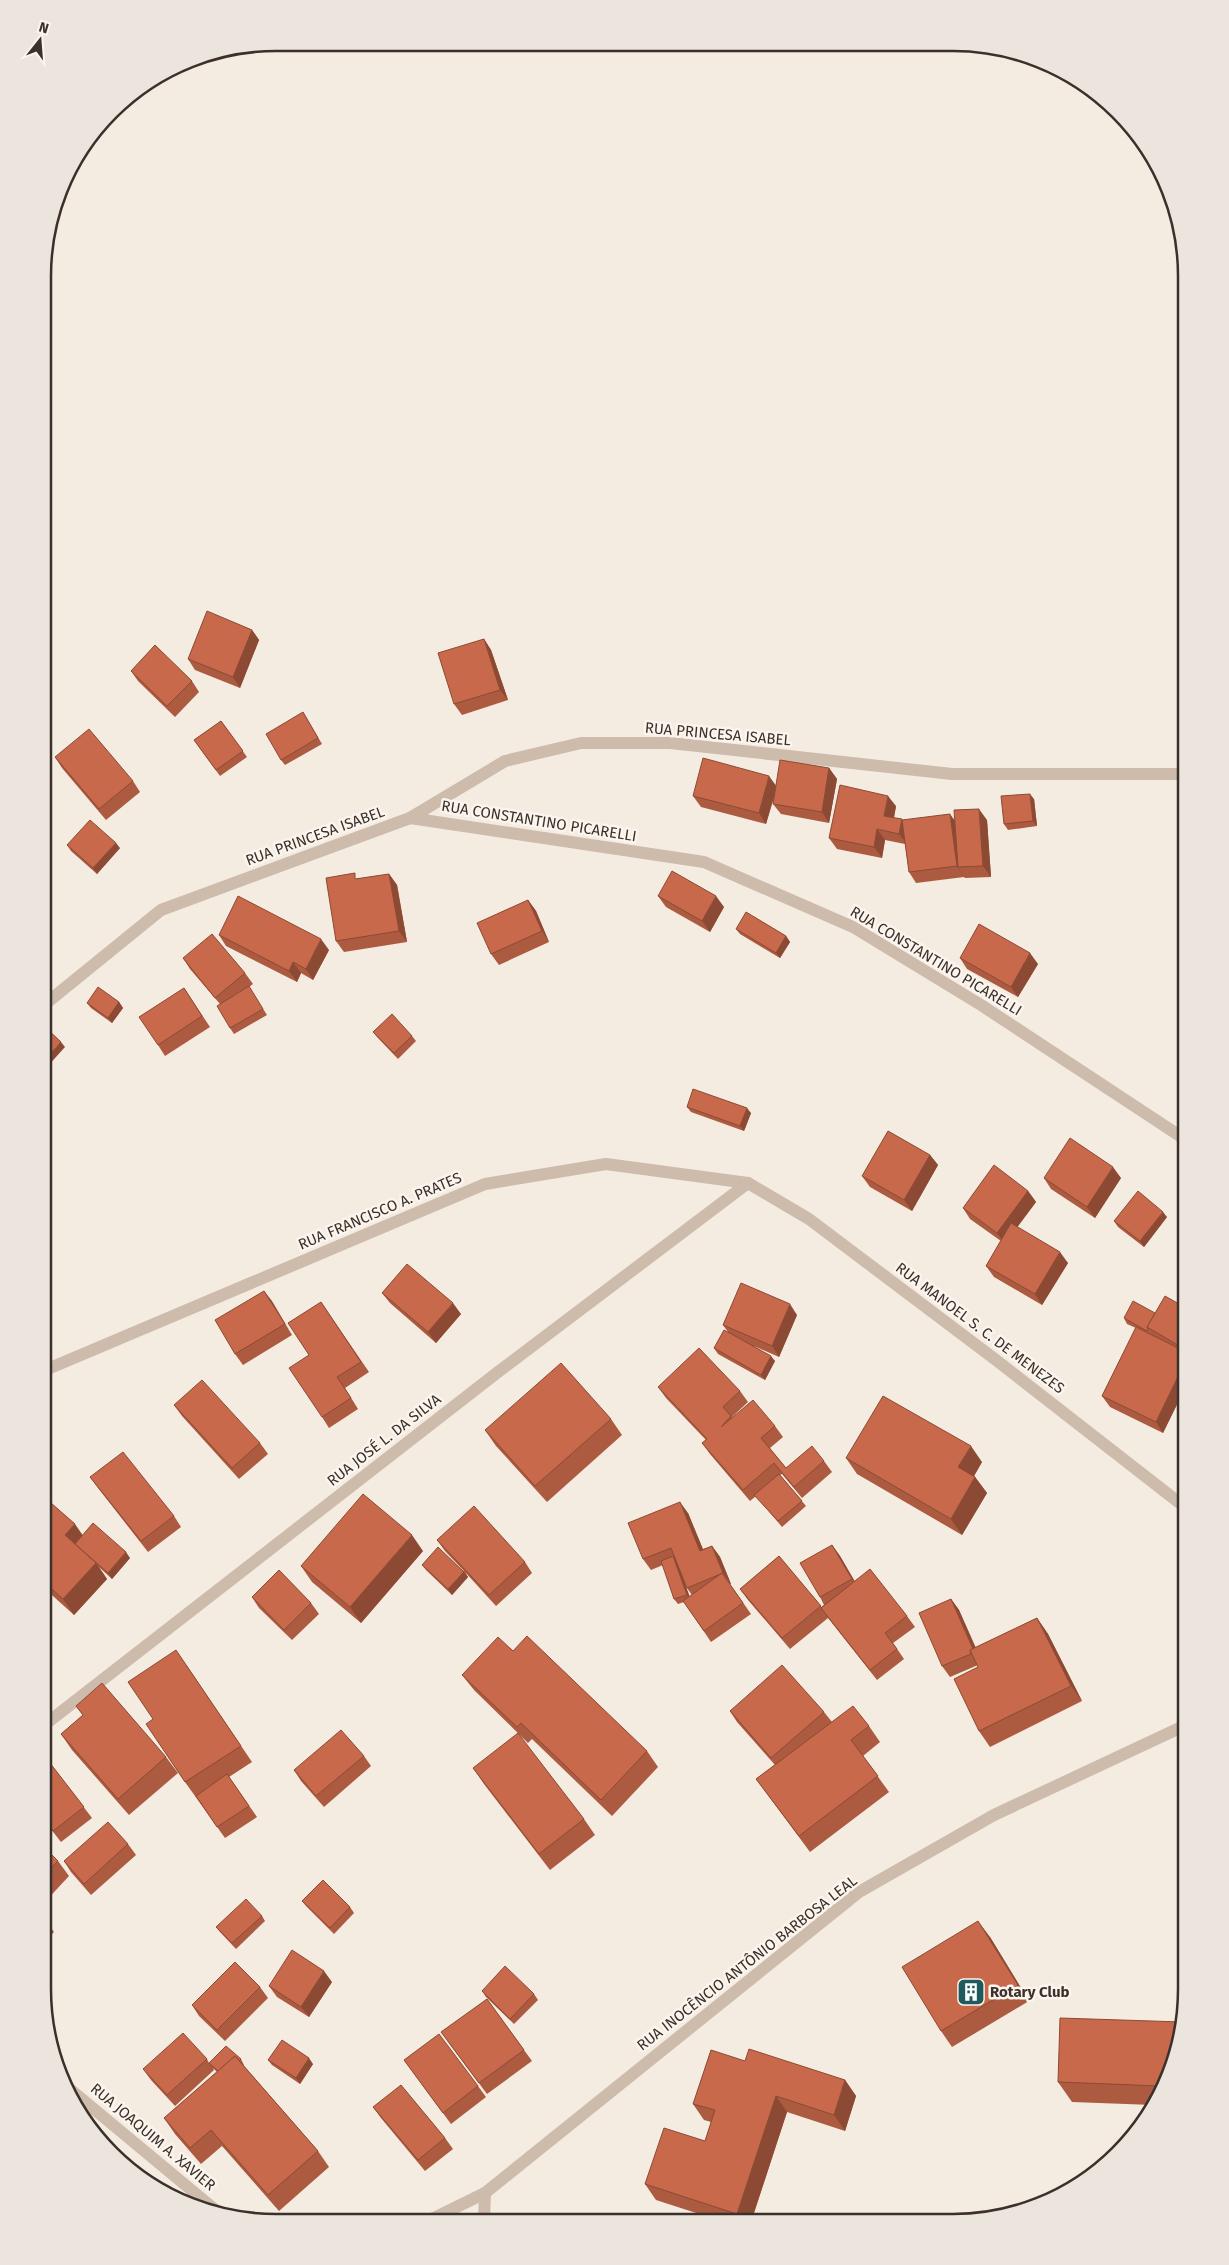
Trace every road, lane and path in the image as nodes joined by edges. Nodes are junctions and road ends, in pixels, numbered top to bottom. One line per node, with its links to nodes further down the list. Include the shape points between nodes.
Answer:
1 (1178, 774): 2 (street, RUA PRINCESA ISABEL, via 952,774 670,743 581,743 505,761)
2 (410, 818): 3 (street, RUA PRINCESA ISABEL, via 161,910); 4 (street, RUA CONSTANTINO PICARELLI, via 704,862 853,927 981,1005)
3 (51, 999)
4 (1178, 1135)
5 (748, 1182): 6 (street, RUA FRANCISCO A. PRATES, via 606,1164 485,1184); 7 (street, RUA MANOEL S. C. DE MENEZES, via 809,1219); 8 (street, RUA JOSÉ L. DA SILVA)
6 (51, 1368)
7 (1178, 1502)
8 (51, 1720)
9 (1178, 1730): 11 (street, RUA INOCÊNCIO ANTÔNIO BARBOSA LEAL, via 994,1815 859,1892)
10 (78, 2096): 12 (street, RUA JOAQUIM A. XAVIER)
11 (485, 2193): 13 (street, RUA INOCÊNCIO ANTÔNIO BARBOSA LEAL); 14 (street)
12 (208, 2203)
13 (442, 2214)
14 (484, 2214)

